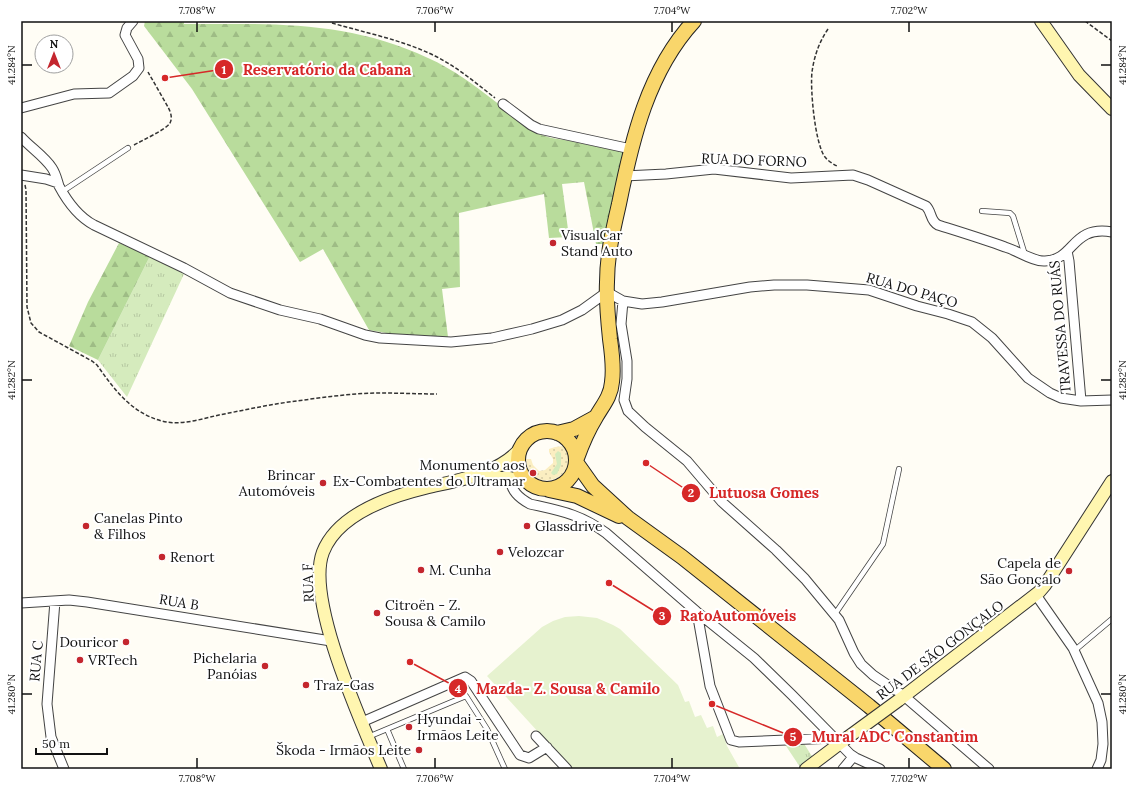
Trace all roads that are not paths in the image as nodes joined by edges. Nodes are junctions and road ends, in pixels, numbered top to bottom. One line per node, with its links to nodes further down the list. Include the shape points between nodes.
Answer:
1 (133, 21): 5 (street, via 125,35 139,62 139,70 133,76 108,93 74,94)
2 (694, 21): 9 (main road, via 680,37 659,73 642,112)
3 (1041, 21): 6 (street, via 1079,75)
4 (503, 104): 9 (street, via 539,129)
5 (21, 108)
6 (1112, 109)
7 (21, 137): 12 (street, via 50,165)
8 (128, 148): 12 (lane)
9 (631, 149): 10 (main road)
10 (624, 176): 16 (street, RUA DO FORNO, via 714,170 791,178 853,175 926,206 933,222 938,225); 17 (main road, via 608,261)
11 (23, 179): 12 (street, via 46,179)
12 (60, 187): 17 (street, via 80,214 92,224 184,268 227,292 376,337 451,342 492,338 562,320)
13 (982, 211): 16 (lane, via 1010,213)
14 (1112, 232): 15 (street, RUA DO FORNO, via 1090,232)
15 (1067, 251): 16 (street, RUA DO FORNO, via 1055,259 1045,261); 20 (street, TRAVESSA DO RUÁS)
16 (1026, 255)
17 (607, 292): 18 (street, RUA DO PAÇO); 21 (main road, via 613,362 612,382 607,401)
18 (623, 301): 20 (street, RUA DO PAÇO, via 649,304 774,285 869,290 972,322 992,338 1036,384 1061,398); 36 (street, via 621,324 627,361 624,400 628,410 686,461 722,502 796,569)
19 (1112, 400): 20 (street, RUA DO PAÇO)
20 (1081, 401)
21 (596, 417): 22 (main road, via 574,429); 24 (main road)
22 (557, 433): 23 (main road, via 536,433 525,440); 24 (main road, via 571,442)
23 (521, 448): 26 (street, via 502,464); 29 (main road, via 518,466)
24 (576, 460): 30 (main road, via 574,472 566,482 558,488); 31 (main road, via 593,486)
25 (899, 469): 36 (lane, via 883,544)
26 (466, 478): 27 (street); 38 (street, RUA F, via 419,489 385,501 358,514 337,532 323,553 320,567 322,598)
27 (510, 478): 29 (street); 35 (street, via 515,493 530,504 572,514 597,526)
28 (1112, 481): 32 (street, RUA DE SÃO GONÇALO)
29 (528, 482): 30 (main road, via 534,487)
30 (549, 490): 31 (main road, via 568,493)
31 (639, 526): 56 (main road, via 682,557)
32 (1036, 595): 39 (street); 40 (street, RUA DE SÃO GONÇALO)
33 (55, 601): 34 (street, RUA B); 38 (street, RUA B, via 87,602); 48 (street, RUA C, via 47,704 51,737)
34 (21, 603)
35 (697, 612): 45 (street, via 767,670); 45 (street, via 710,686 730,739 734,742)
36 (835, 614): 40 (street, via 861,664)
37 (1112, 619): 39 (lane)
38 (331, 641): 41 (street, RUA F)
39 (1074, 651): 58 (street, via 1101,713 1102,752)
40 (902, 698): 45 (street, RUA DE SÃO GONÇALO, bridge); 57 (street)
41 (362, 722): 44 (street, RUA F); 46 (street, via 465,677 471,681 520,755 529,758)
42 (387, 730): 44 (lane); 50 (lane); 51 (lane, via 466,696 487,728)
43 (536, 736): 46 (street)
44 (368, 737): 49 (street, RUA F)
45 (841, 740): 47 (street); 53 (street, RUA DE SÃO GONÇALO)
46 (547, 747): 52 (street)
47 (853, 756): 54 (street); 55 (street)
48 (64, 769)
49 (381, 769)
50 (404, 769)
51 (505, 769)
52 (567, 769)
53 (806, 769)
54 (842, 769)
55 (880, 769)
56 (944, 769)
57 (989, 769)
58 (1097, 769)

